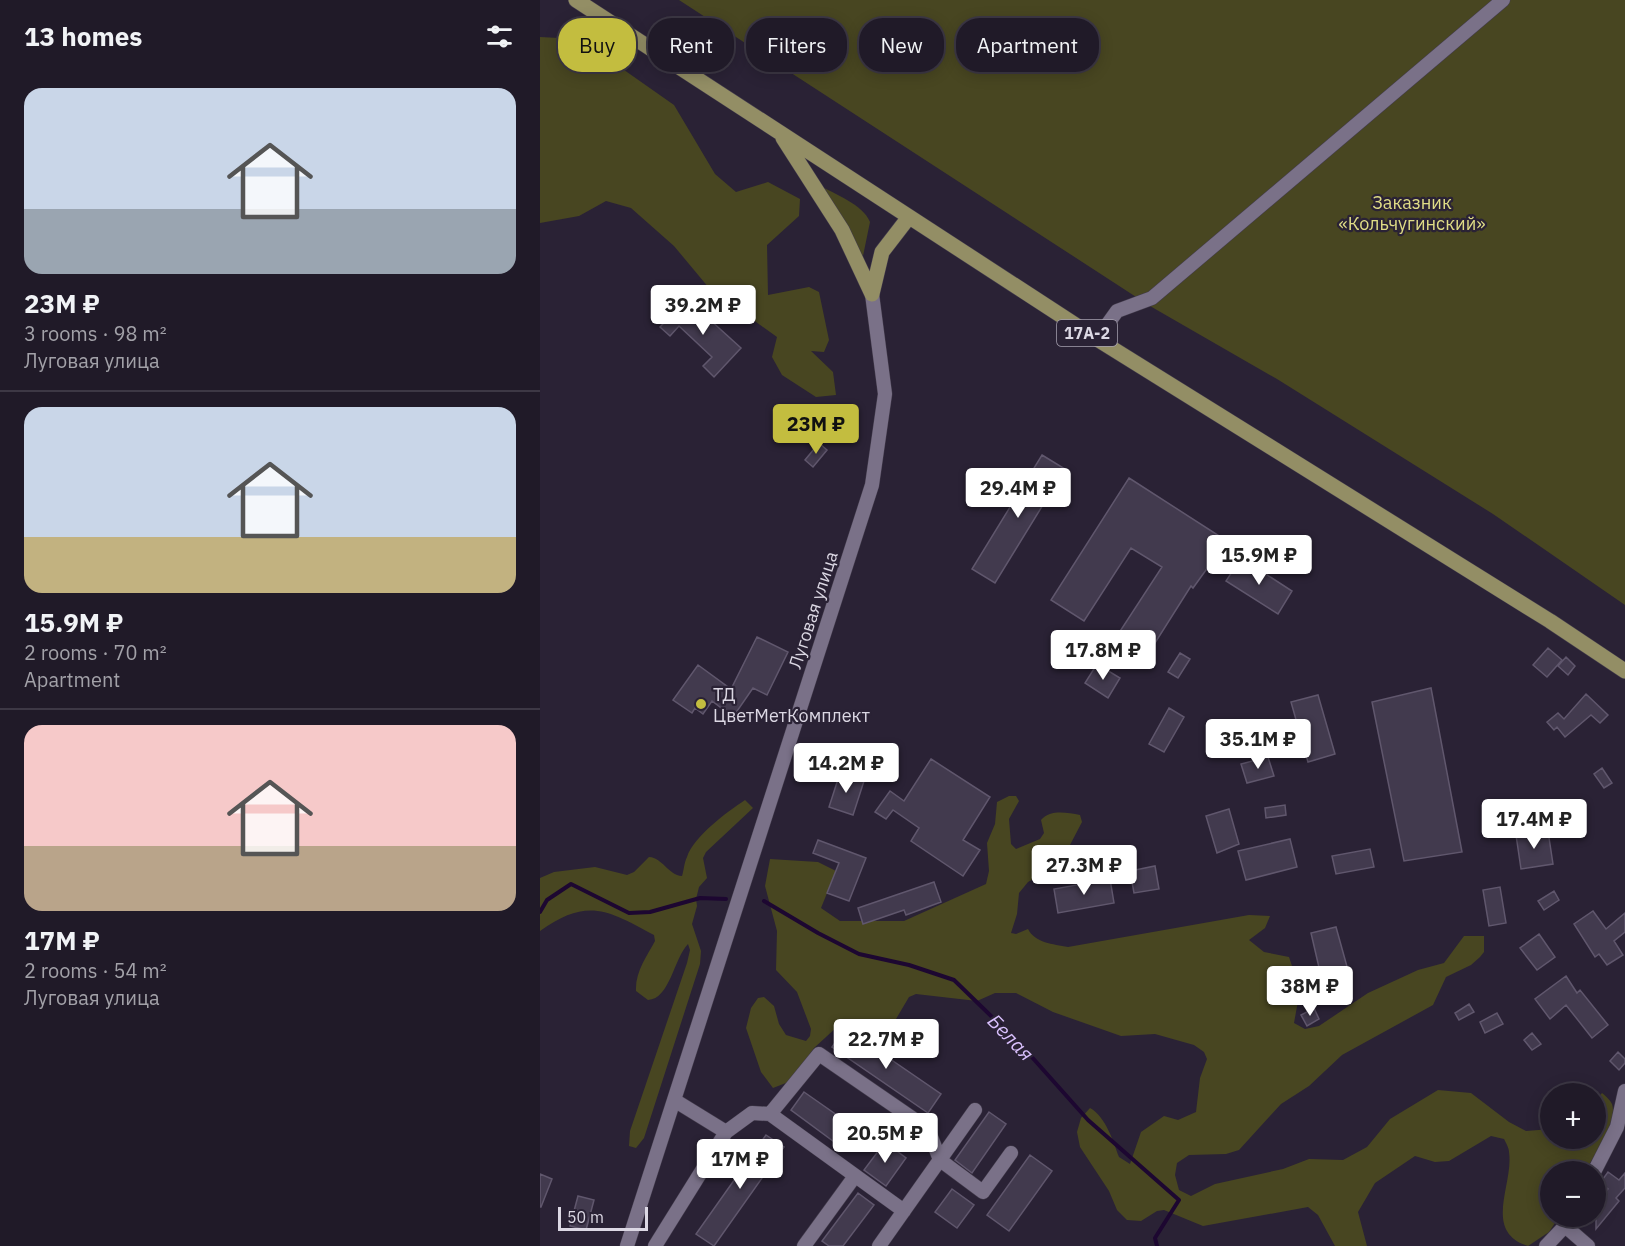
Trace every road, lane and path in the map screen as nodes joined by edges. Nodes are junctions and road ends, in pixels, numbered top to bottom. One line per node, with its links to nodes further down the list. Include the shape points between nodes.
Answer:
1 (576, 0): 3 (main road, 17А-2)
2 (1503, 0): 6 (street, via 1152,298 1117,311)
3 (780, 132): 4 (main road, 17А-2); 5 (main road, via 842,230)
4 (909, 217): 5 (main road, via 882,252); 6 (main road, 17А-2)
5 (872, 294): 9 (street, Луговая улица, via 885,394 872,485)
6 (1096, 339): 7 (main road, 17А-2)
7 (1625, 671)
8 (1625, 1091): 15 (street, via 1617,1127)
9 (674, 1100): 12 (street); 20 (street, Луговая улица)
10 (975, 1110): 14 (street)
11 (770, 1114): 12 (street, via 752,1113); 14 (street, via 819,1054 928,1129); 16 (street)
12 (726, 1132): 21 (street)
13 (1011, 1153): 14 (street, via 982,1192)
14 (940, 1160): 17 (street)
15 (1600, 1161)
16 (855, 1176): 17 (street); 22 (street)
17 (904, 1211): 23 (street)
18 (1562, 1227): 24 (street)
19 (1572, 1227): 25 (street)
20 (627, 1246)
21 (655, 1246)
22 (804, 1246)
23 (879, 1246)
24 (1546, 1246)
25 (1588, 1246)

